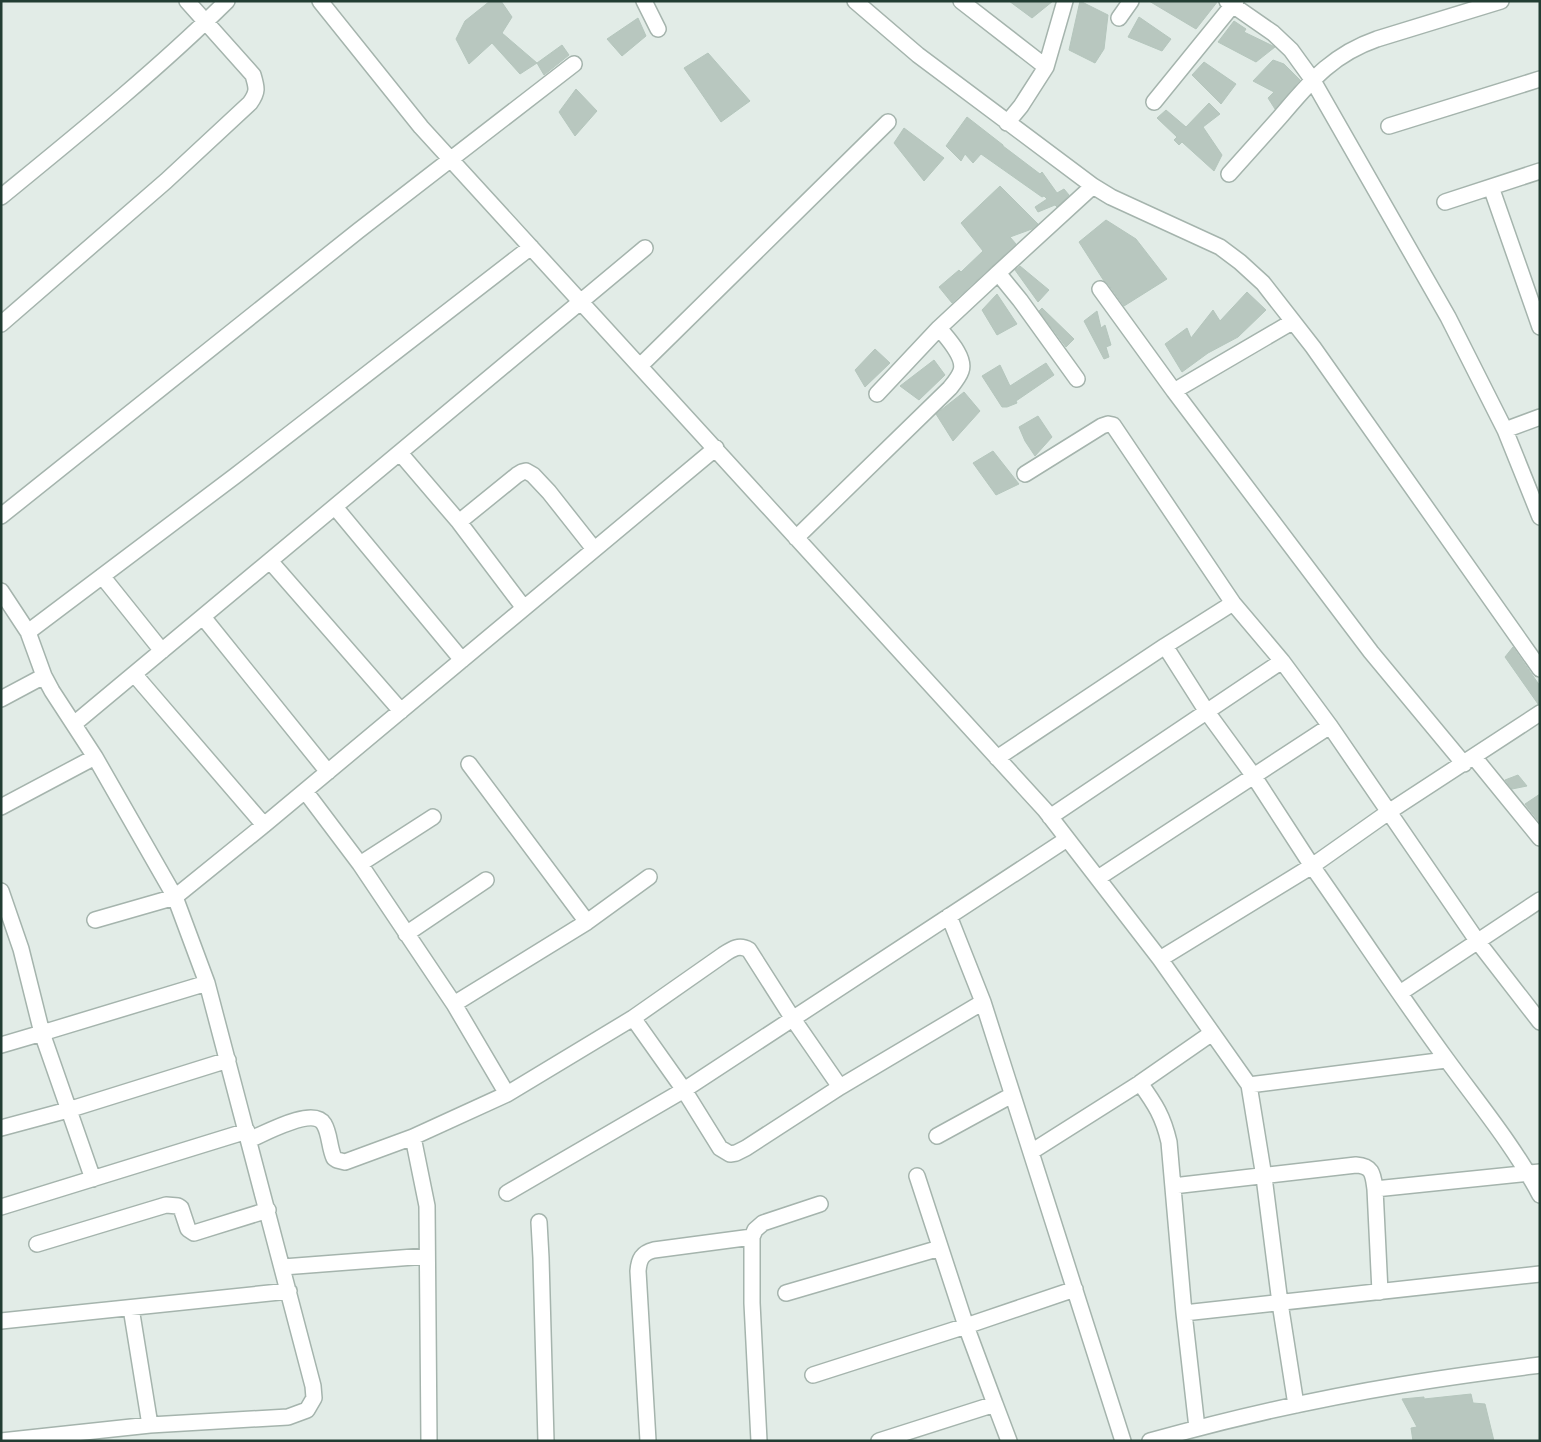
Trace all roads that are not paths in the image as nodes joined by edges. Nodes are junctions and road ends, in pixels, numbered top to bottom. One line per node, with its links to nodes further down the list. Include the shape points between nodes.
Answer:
1 (187, 1): 12 (street)
2 (226, 1): 12 (street)
3 (320, 1): 22 (street, via 421,126)
4 (644, 1): 13 (street)
5 (855, 1): 20 (street, via 918,55)
6 (962, 1): 15 (street)
7 (1065, 1): 15 (street)
8 (1131, 1): 11 (street)
9 (1501, 1): 16 (street, via 1364,43)
10 (1232, 2): 16 (street, via 1291,50); 18 (street)
11 (1119, 18)
12 (206, 22): 27 (street); 35 (street, via 253,75 257,94 166,181)
13 (658, 29)
14 (574, 64): 22 (street)
15 (1046, 67): 20 (street)
16 (1312, 79): 24 (street); 43 (street, via 1448,317)
17 (1540, 79): 21 (street)
18 (1154, 102)
19 (888, 122): 38 (street)
20 (1007, 123): 25 (street)
21 (1389, 126)
22 (452, 159): 29 (street); 48 (street)
23 (1540, 171): 26 (street)
24 (1229, 174)
25 (1093, 186): 31 (street); 34 (street, via 1220,247 1263,283)
26 (1491, 187): 28 (street); 36 (street)
27 (1, 197)
28 (1445, 202)
29 (531, 247): 33 (street); 54 (street)
30 (645, 248): 33 (street)
31 (998, 273): 37 (street); 39 (street)
32 (1100, 289): 40 (street)
33 (581, 302): 38 (street); 45 (street)
34 (1292, 322): 40 (street); 64 (street, via 1313,347)
35 (1, 324)
36 (1540, 327)
37 (939, 328): 41 (street); 51 (street, via 958,352 962,368 959,376)
38 (640, 366): 44 (street)
39 (1076, 379)
40 (1174, 391): 75 (street, via 1371,652)
41 (877, 394)
42 (1540, 417): 43 (street)
43 (1505, 430): 49 (street)
44 (716, 448): 51 (street); 52 (street)
45 (400, 453): 47 (street); 50 (street)
46 (1025, 474): 56 (street, via 1102,426 1113,425)
47 (335, 507): 53 (street); 62 (street)
48 (1, 516)
49 (1540, 517)
50 (459, 522): 52 (street, via 517,475 526,472 549,492); 57 (street)
51 (796, 538): 74 (street)
52 (594, 549): 57 (street)
53 (270, 561): 58 (street); 68 (street)
54 (102, 576): 59 (street); 61 (street)
55 (3, 595): 59 (street)
56 (1233, 603): 60 (street); 63 (street)
57 (524, 608): 62 (street)
58 (203, 617): 61 (street); 77 (street)
59 (28, 632): 66 (street)
60 (1165, 646): 69 (street); 74 (street)
61 (162, 651): 65 (street)
62 (462, 660): 68 (street)
63 (1282, 661): 69 (street); 72 (street)
64 (1540, 669)
65 (134, 674): 71 (street); 84 (street)
66 (44, 676): 67 (street); 71 (street)
67 (1, 699)
68 (401, 711): 77 (street)
69 (1207, 712): 78 (street); 83 (street)
70 (1540, 713): 75 (street)
71 (74, 724): 73 (street)
72 (1330, 726): 78 (street); 81 (street)
73 (96, 758): 80 (street); 93 (street)
74 (997, 758): 83 (street)
75 (1469, 760): 81 (street); 85 (street)
76 (469, 764): 97 (street)
77 (328, 772): 79 (street)
78 (1253, 775): 88 (street); 90 (street)
79 (304, 791): 84 (street); 87 (street)
80 (1, 807)
81 (1390, 811): 88 (street); 99 (street)
82 (433, 817): 87 (street)
83 (1050, 817): 86 (street)
84 (264, 825): 93 (street)
85 (1540, 838)
86 (1067, 839): 90 (street); 95 (street)
87 (360, 864): 98 (street)
88 (1312, 866): 100 (street); 102 (street)
89 (649, 877): 97 (street)
90 (1098, 878): 100 (street)
91 (486, 880): 98 (street)
92 (1, 890): 108 (street, via 21,949)
93 (176, 897): 96 (street); 101 (street)
94 (1540, 900): 99 (street)
95 (949, 916): 103 (street); 106 (street)
96 (95, 920)
97 (587, 922): 104 (street)
98 (406, 934): 104 (street)
99 (1478, 942): 102 (street); 107 (street)
100 (1160, 959): 109 (street)
101 (207, 983): 108 (street); 111 (street)
102 (1400, 992): 112 (street)
103 (982, 1002): 115 (street); 118 (street)
104 (454, 1004): 117 (street)
105 (633, 1018): 106 (street, via 738,947 749,950); 116 (street); 117 (street)
106 (793, 1019): 115 (street); 116 (street)
107 (1540, 1022)
108 (42, 1033): 110 (street); 119 (street)
109 (1212, 1033): 113 (street); 114 (street)
110 (1, 1045)
111 (228, 1060): 119 (street); 121 (street)
112 (1446, 1060): 114 (street); 125 (street)
113 (1140, 1083): 124 (street); 129 (street, via 1166,1127)
114 (1249, 1085): 127 (street)
115 (840, 1087): 116 (street, via 746,1148 730,1154 720,1148)
116 (684, 1090): 131 (street)
117 (507, 1094): 123 (street)
118 (1012, 1095): 122 (street); 124 (street)
119 (68, 1110): 120 (street); 128 (street)
120 (1, 1128)
121 (248, 1136): 123 (street, via 310,1117 317,1118 324,1123 334,1158 345,1162); 128 (street); 135 (street)
122 (937, 1136)
123 (413, 1137): 140 (street, via 427,1206)
124 (1031, 1152): 143 (street)
125 (1534, 1173): 130 (street); 132 (street)
126 (917, 1176): 139 (street)
127 (1264, 1177): 129 (street); 130 (street, via 1356,1165 1370,1169); 147 (street)
128 (93, 1179): 134 (street)
129 (1173, 1186): 149 (street)
130 (1375, 1189): 145 (street)
131 (507, 1193)
132 (1540, 1195)
133 (820, 1204): 137 (street, via 763,1223)
134 (1, 1207)
135 (268, 1210): 138 (street, via 194,1233 188,1229 181,1208 166,1205); 141 (street)
136 (539, 1222): 160 (street)
137 (752, 1237): 161 (street, via 654,1250 639,1260); 162 (street)
138 (37, 1244)
139 (940, 1248): 146 (street); 151 (street)
140 (427, 1256): 141 (street); 159 (street)
141 (283, 1267): 144 (street)
142 (1540, 1274): 145 (street)
143 (1075, 1289): 151 (street); 165 (street)
144 (289, 1291): 148 (street); 156 (street, via 313,1386 314,1398 307,1410 288,1417)
145 (1380, 1292): 147 (street)
146 (786, 1293)
147 (1280, 1303): 149 (street); 155 (street)
148 (131, 1308): 150 (street); 156 (street)
149 (1184, 1313): 157 (street)
150 (1, 1321)
151 (966, 1326): 153 (street); 154 (street)
152 (1540, 1365): 155 (street, via 1401,1385)
153 (812, 1375)
154 (995, 1404): 163 (street); 164 (street)
155 (1296, 1405): 157 (street)
156 (150, 1426): 158 (street)
157 (1198, 1428): 166 (street)
158 (1, 1441)
159 (429, 1441)
160 (546, 1441)
161 (648, 1441)
162 (759, 1441)
163 (880, 1441)
164 (1009, 1441)
165 (1123, 1441)
166 (1150, 1441)

